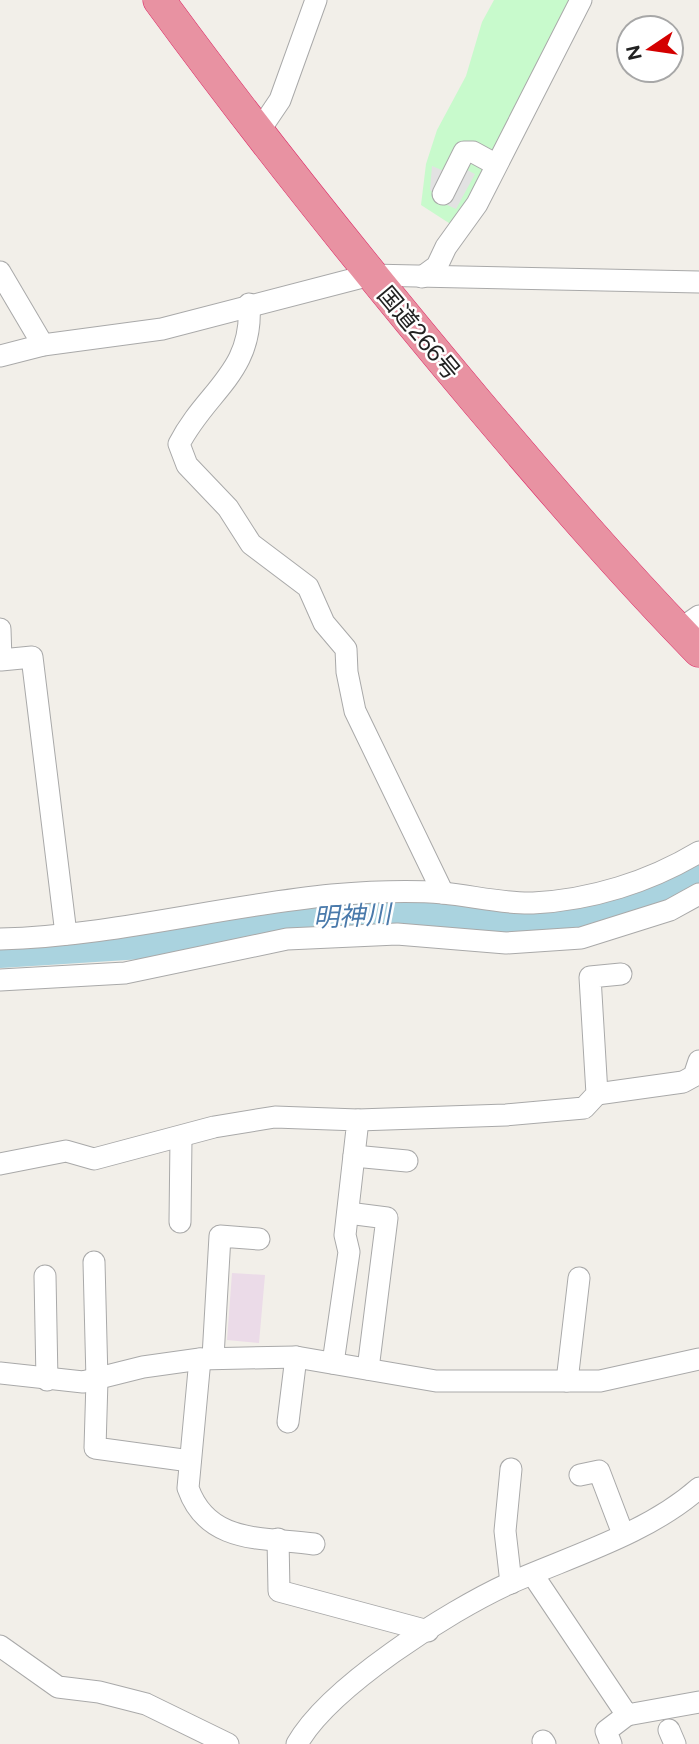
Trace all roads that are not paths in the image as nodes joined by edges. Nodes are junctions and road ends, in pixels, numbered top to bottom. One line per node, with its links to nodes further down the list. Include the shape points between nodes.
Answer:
1 (159, 0): 4 (highway, 国道266号)
2 (316, 0): 4 (street, via 280,100)
3 (581, 0): 5 (street)
4 (257, 134): 8 (highway, 国道266号)
5 (495, 164): 6 (street, via 464,152); 9 (street, via 437,266)
6 (443, 194)
7 (0, 272): 12 (street)
8 (370, 275): 9 (street); 11 (street); 15 (highway, 国道266号, via 601,548)
9 (422, 277): 10 (street)
10 (699, 282)
11 (249, 304): 12 (street, via 162,329); 17 (street, via 250,325 235,371 191,420 179,444 187,465 228,508 251,544 308,587 324,623 345,649 355,710)
12 (43, 345): 13 (street)
13 (0, 356)
14 (0, 629): 19 (street, via 1,660 32,657)
15 (692, 632)
16 (699, 852): 17 (street, via 619,889 568,899 531,903)
17 (443, 893): 19 (street, via 391,891 270,901)
18 (699, 894): 22 (street, via 670,910 581,938 506,943 397,934 287,939 125,973)
19 (66, 934): 20 (street)
20 (0, 939)
21 (621, 974): 24 (street, via 590,977)
22 (0, 980)
23 (699, 1061): 24 (street, via 694,1076 683,1082)
24 (597, 1094): 25 (street, via 584,1108 556,1112)
25 (358, 1120): 26 (street, via 275,1117 214,1127); 27 (street)
26 (181, 1138): 29 (street, via 94,1159 66,1152); 31 (street)
27 (354, 1156): 28 (street); 30 (street)
28 (407, 1161)
29 (0, 1164)
30 (348, 1213): 39 (street, via 345,1234 349,1252); 40 (street, via 387,1218)
31 (180, 1222)
32 (259, 1239): 37 (street, via 220,1236)
33 (94, 1262): 43 (street)
34 (45, 1276): 42 (street)
35 (579, 1278): 44 (street)
36 (296, 1357): 37 (street); 39 (street); 45 (street)
37 (206, 1358): 43 (street); 46 (street)
38 (699, 1359): 44 (street, via 600,1381)
39 (333, 1363): 40 (street)
40 (368, 1369): 44 (street, via 436,1381)
41 (0, 1373): 42 (street)
42 (47, 1380): 43 (street)
43 (97, 1380): 46 (street, via 95,1448)
44 (567, 1381)
45 (288, 1422)
46 (190, 1461): 51 (street, via 188,1488 193,1502 226,1533)
47 (511, 1469): 54 (street, via 505,1531)
48 (580, 1475): 50 (street, via 599,1471)
49 (699, 1488): 50 (street)
50 (623, 1534): 53 (street)
51 (278, 1539): 52 (street); 55 (street, via 279,1591)
52 (314, 1544)
53 (533, 1575): 54 (street); 58 (street)
54 (511, 1583): 55 (street)
55 (428, 1631): 60 (street, via 319,1714)
56 (0, 1646): 59 (street, via 58,1687 146,1704)
57 (699, 1702): 58 (street)
58 (627, 1715): 61 (street, via 606,1731)
59 (228, 1744)
60 (297, 1744)
61 (611, 1744)

